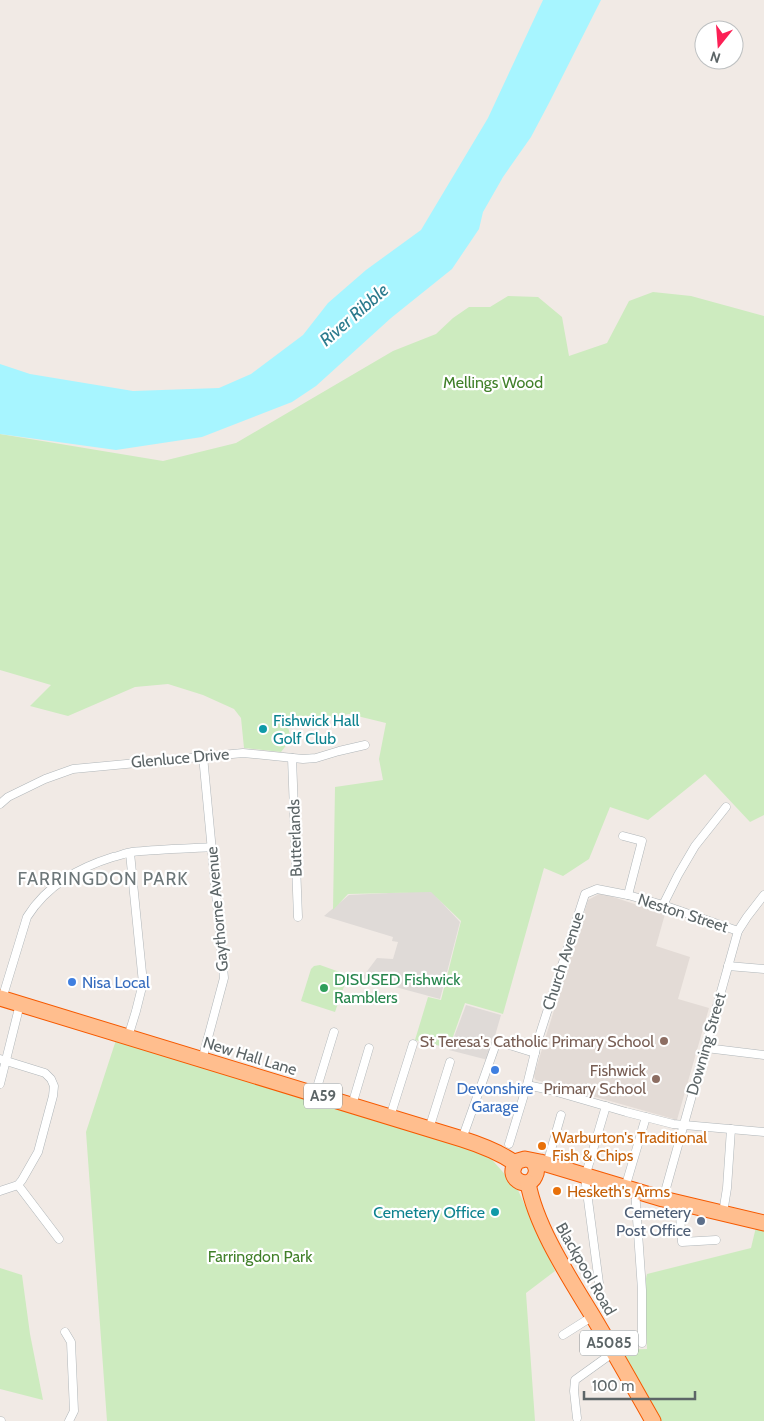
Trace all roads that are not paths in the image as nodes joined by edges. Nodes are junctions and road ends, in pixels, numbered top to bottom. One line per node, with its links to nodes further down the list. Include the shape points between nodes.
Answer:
1 (366, 745): 3 (street, Glenluce Drive, via 316,758)
2 (203, 756): 3 (street, Glenluce Drive, via 243,753); 4 (street, Glenluce Drive, via 73,769 45,779); 7 (street, Gaythorne Avenue)
3 (292, 758): 12 (street, Butterlands)
4 (0, 804)
5 (726, 807): 11 (street, via 695,846)
6 (623, 836): 9 (street, via 642,841)
7 (212, 847): 8 (street); 26 (street, Gaythorne Avenue, via 224,978)
8 (130, 852): 16 (street, via 68,875 32,909); 19 (street, via 143,983)
9 (628, 895): 11 (street, Neston Street); 23 (street, Church Avenue, via 597,889 584,894)
10 (764, 895): 13 (street, Downing Street)
11 (663, 905): 13 (street, Neston Street)
12 (298, 917)
13 (738, 931): 14 (street, Downing Street)
14 (728, 966): 15 (street); 22 (street, Downing Street)
15 (764, 969)
16 (1, 999): 17 (highway, New Hall Lane / A59)
17 (20, 1004): 19 (highway, New Hall Lane / A59); 25 (street)
18 (334, 1032): 30 (street)
19 (128, 1037): 26 (highway, New Hall Lane / A59)
20 (413, 1044): 34 (street)
21 (370, 1048): 31 (street)
22 (706, 1048): 24 (street); 36 (street, Downing Street)
23 (535, 1052): 29 (street, Church Avenue); 40 (street, via 497,1041)
24 (764, 1055)
25 (3, 1060): 28 (street); 45 (street, via 45,1073 54,1086 38,1152)
26 (202, 1060): 30 (highway, New Hall Lane / A59)
27 (450, 1062): 37 (street)
28 (0, 1084)
29 (527, 1085): 32 (street); 41 (street, Church Avenue)
30 (315, 1094): 31 (highway, New Hall Lane / A59)
31 (352, 1105): 34 (highway, New Hall Lane / A59)
32 (606, 1106): 35 (street); 44 (street)
33 (561, 1115): 43 (street)
34 (390, 1117): 37 (highway, New Hall Lane / A59)
35 (646, 1117): 36 (street); 46 (street)
36 (684, 1125): 38 (street); 48 (street, Downing Street)
37 (429, 1129): 40 (highway, New Hall Lane / A59)
38 (731, 1129): 39 (street); 50 (street)
39 (764, 1132)
40 (462, 1139): 42 (highway, New Hall Lane / A59, via 487,1147)
41 (509, 1144)
42 (515, 1163): 43 (highway, via 523,1159); 43 (highway, via 514,1177 520,1182)
43 (536, 1171): 44 (highway); 55 (highway, Blackpool Road / A5085, via 530,1196 538,1219)
44 (585, 1177): 46 (highway); 54 (street)
45 (18, 1185): 47 (street); 52 (street)
46 (630, 1189): 48 (highway); 58 (street, via 642,1290)
47 (0, 1191)
48 (663, 1199): 49 (highway)
49 (679, 1203): 50 (highway); 53 (street, via 682,1242)
50 (722, 1213): 51 (highway)
51 (764, 1223)
52 (60, 1239)
53 (716, 1240)
54 (599, 1283)
55 (593, 1316): 57 (street); 59 (highway, Blackpool Road / A5085)
56 (65, 1332): 61 (street, via 71,1342 74,1411)
57 (563, 1335)
58 (642, 1344)
59 (614, 1352): 60 (street, via 576,1380); 62 (highway, Blackpool Road / A5085)
60 (577, 1418)
61 (69, 1421)
62 (653, 1421)

